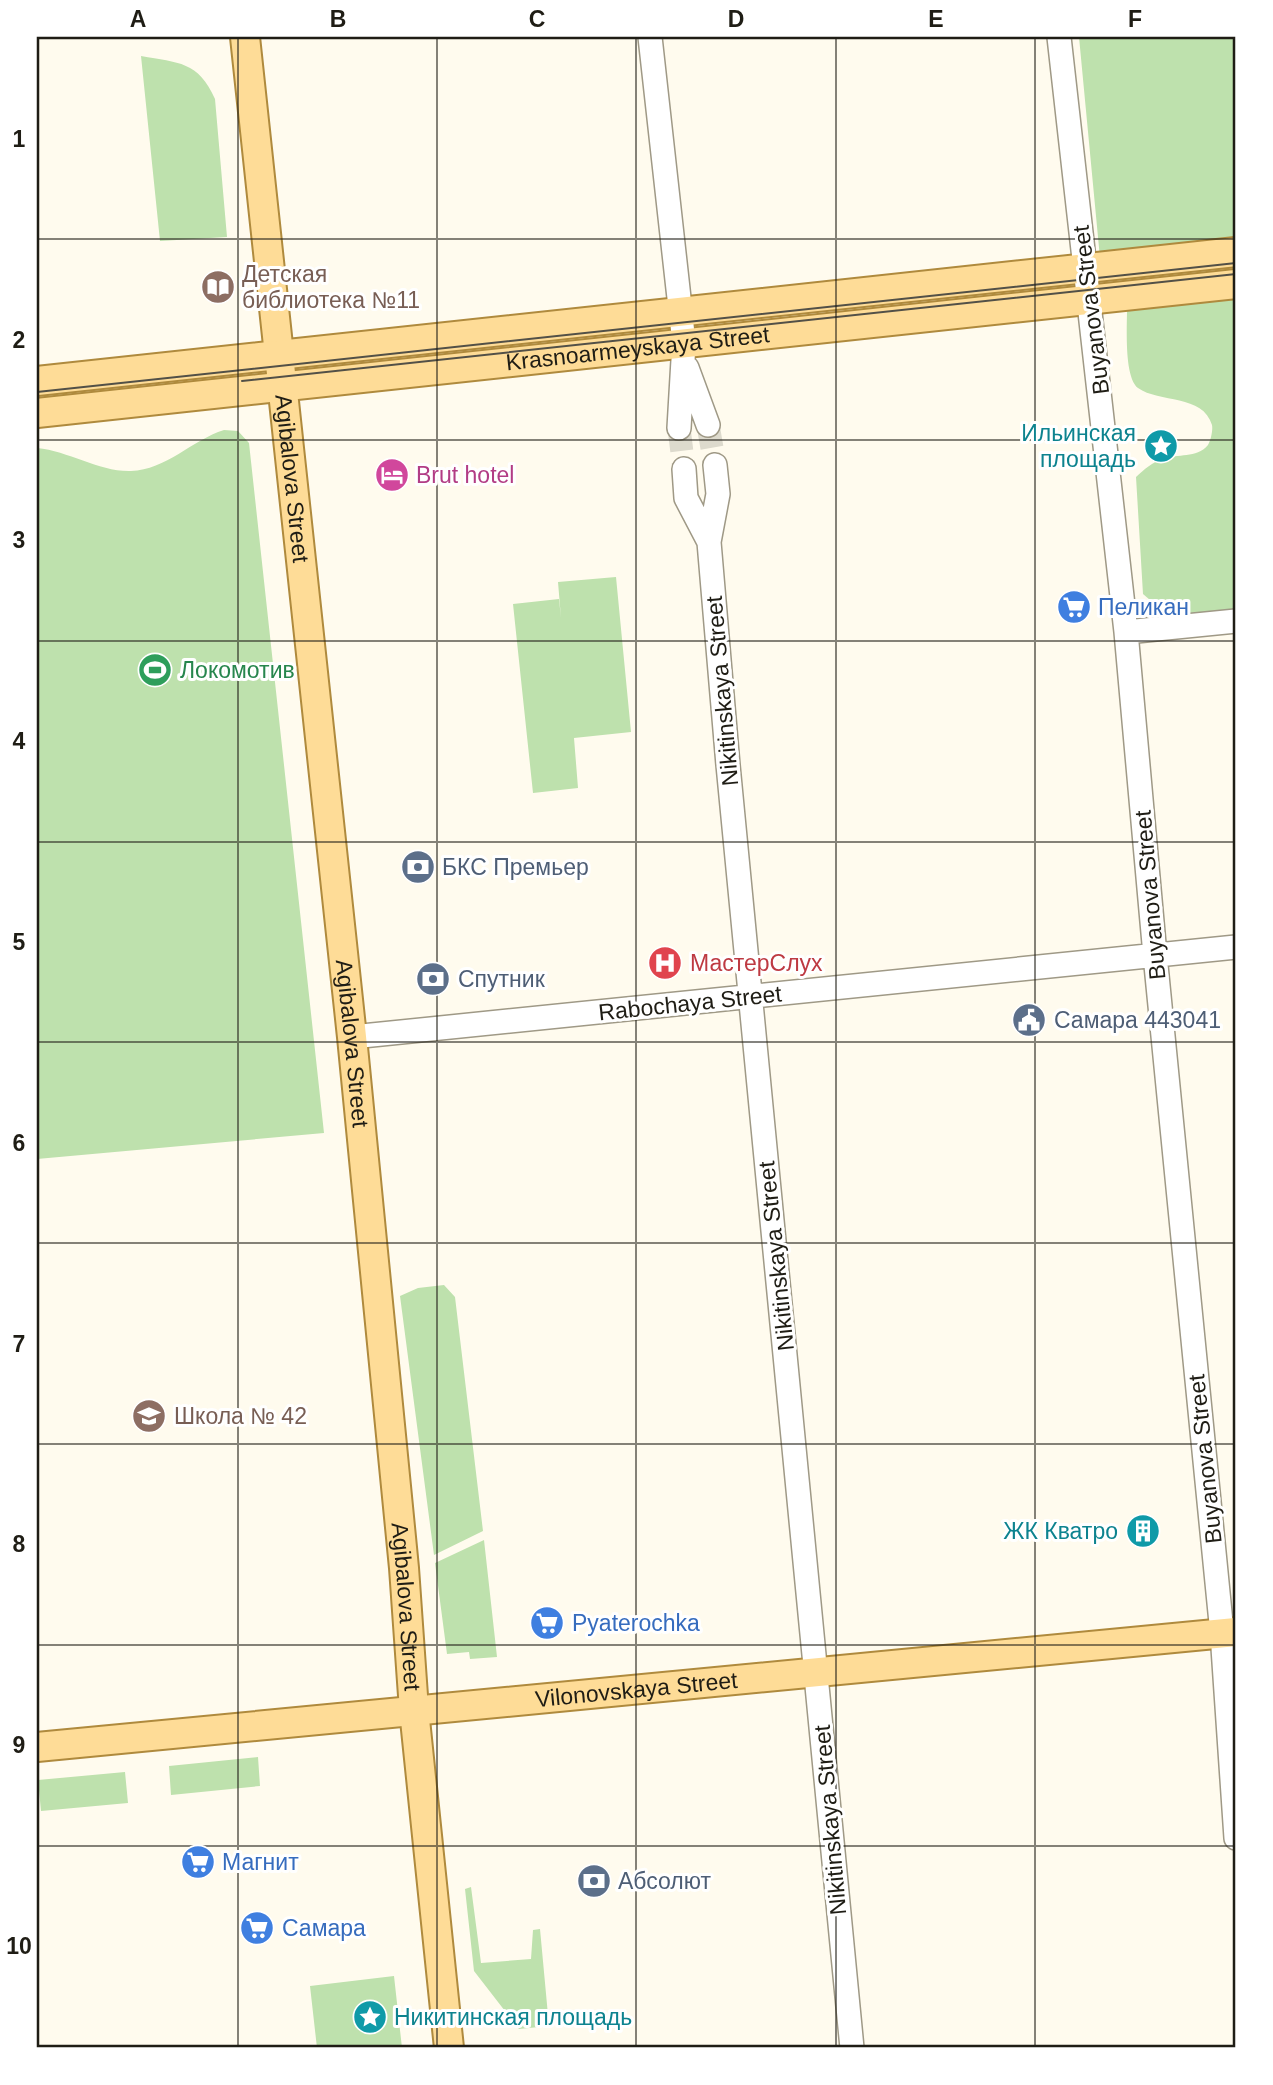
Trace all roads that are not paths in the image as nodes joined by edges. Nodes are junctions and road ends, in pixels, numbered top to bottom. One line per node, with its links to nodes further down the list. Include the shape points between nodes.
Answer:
1 (245, 37): 10 (main road, Agibalova Street)
2 (650, 37): 8 (street)
3 (1059, 37): 5 (street, Buyanova Street)
4 (1236, 252): 5 (main road, Krasnoarmeyskaya Street)
5 (1087, 268): 7 (street, Buyanova Street); 8 (main road, Krasnoarmeyskaya Street)
6 (1236, 284): 7 (main road, Krasnoarmeyskaya Street)
7 (1090, 299): 9 (main road, Krasnoarmeyskaya Street); 20 (street, Buyanova Street)
8 (680, 311): 9 (street); 10 (main road, Krasnoarmeyskaya Street)
9 (684, 352): 12 (main road, Krasnoarmeyskaya Street); 14 (street); 15 (street)
10 (278, 354): 11 (main road, Krasnoarmeyskaya Street); 12 (main road, Agibalova Street)
11 (37, 381)
12 (281, 386): 13 (main road, Krasnoarmeyskaya Street); 24 (main road, Agibalova Street)
13 (37, 413)
14 (708, 425)
15 (679, 428)
16 (715, 465): 18 (street, via 718,494)
17 (684, 468): 18 (street, Nikitinskaya Street, via 686,498)
18 (709, 542): 23 (street, Nikitinskaya Street)
19 (1236, 621): 20 (street)
20 (1126, 632): 22 (street, Buyanova Street)
21 (1236, 947): 22 (street, Rabochaya Street)
22 (1155, 955): 23 (street, Rabochaya Street); 25 (street, Buyanova Street)
23 (751, 996): 24 (street, Rabochaya Street); 26 (street, Nikitinskaya Street)
24 (352, 1037): 27 (main road, Agibalova Street)
25 (1229, 1633): 26 (main road, Vilonovskaya Street); 29 (street, Buyanova Street)
26 (816, 1671): 27 (main road, Vilonovskaya Street); 31 (street, Nikitinskaya Street)
27 (414, 1710): 28 (main road, Vilonovskaya Street); 30 (main road, Agibalova Street)
28 (37, 1747)
29 (1236, 1838)
30 (449, 2048)
31 (852, 2048)

